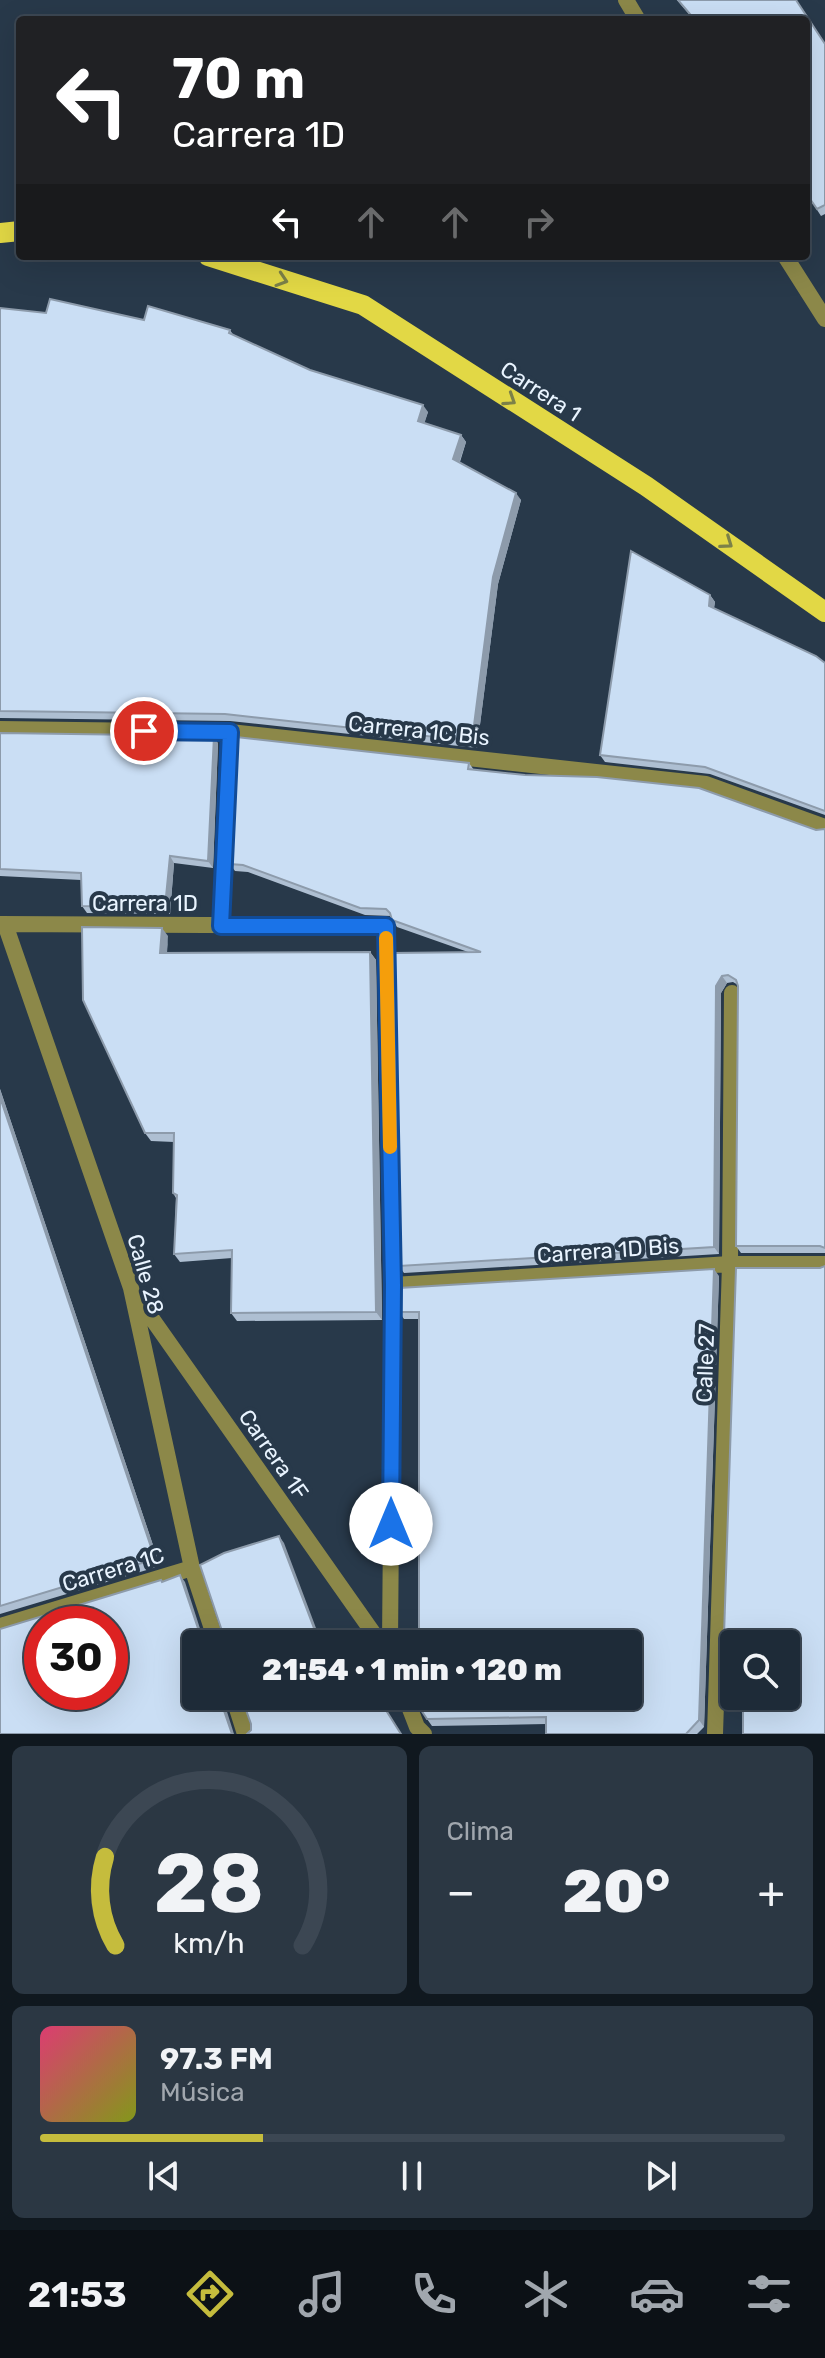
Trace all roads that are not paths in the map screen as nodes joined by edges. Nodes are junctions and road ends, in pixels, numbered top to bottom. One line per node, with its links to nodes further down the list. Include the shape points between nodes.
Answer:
1 (221, 260): 4 (main road, Carrera 1, one-way to 4, via 363,305 646,486)
2 (788, 260): 3 (street)
3 (825, 319)
4 (825, 612)
5 (0, 729): 6 (street, Carrera 1C Bis)
6 (230, 732): 7 (street, Carrera 1C Bis, via 706,784); 9 (street)
7 (825, 827)
8 (3, 924): 9 (street, Carrera 1D); 14 (street, Calle 28)
9 (221, 926): 13 (street, Carrera 1D, via 386,926)
10 (732, 993): 11 (street, Calle 27)
11 (730, 1264): 12 (street, Carrera 1D Bis); 13 (street, Carrera 1D Bis); 24 (street, Calle 27)
12 (825, 1264)
13 (393, 1285): 19 (street)
14 (131, 1288): 15 (street, Calle 28); 18 (street, Carrera 1F)
15 (192, 1568): 16 (street, Carrera 1C); 17 (street, Calle 28)
16 (0, 1626)
17 (212, 1630)
18 (371, 1630)
19 (390, 1630)
20 (237, 1710): 22 (street)
21 (410, 1710): 23 (street)
22 (245, 1734)
23 (424, 1734)
24 (715, 1734)

